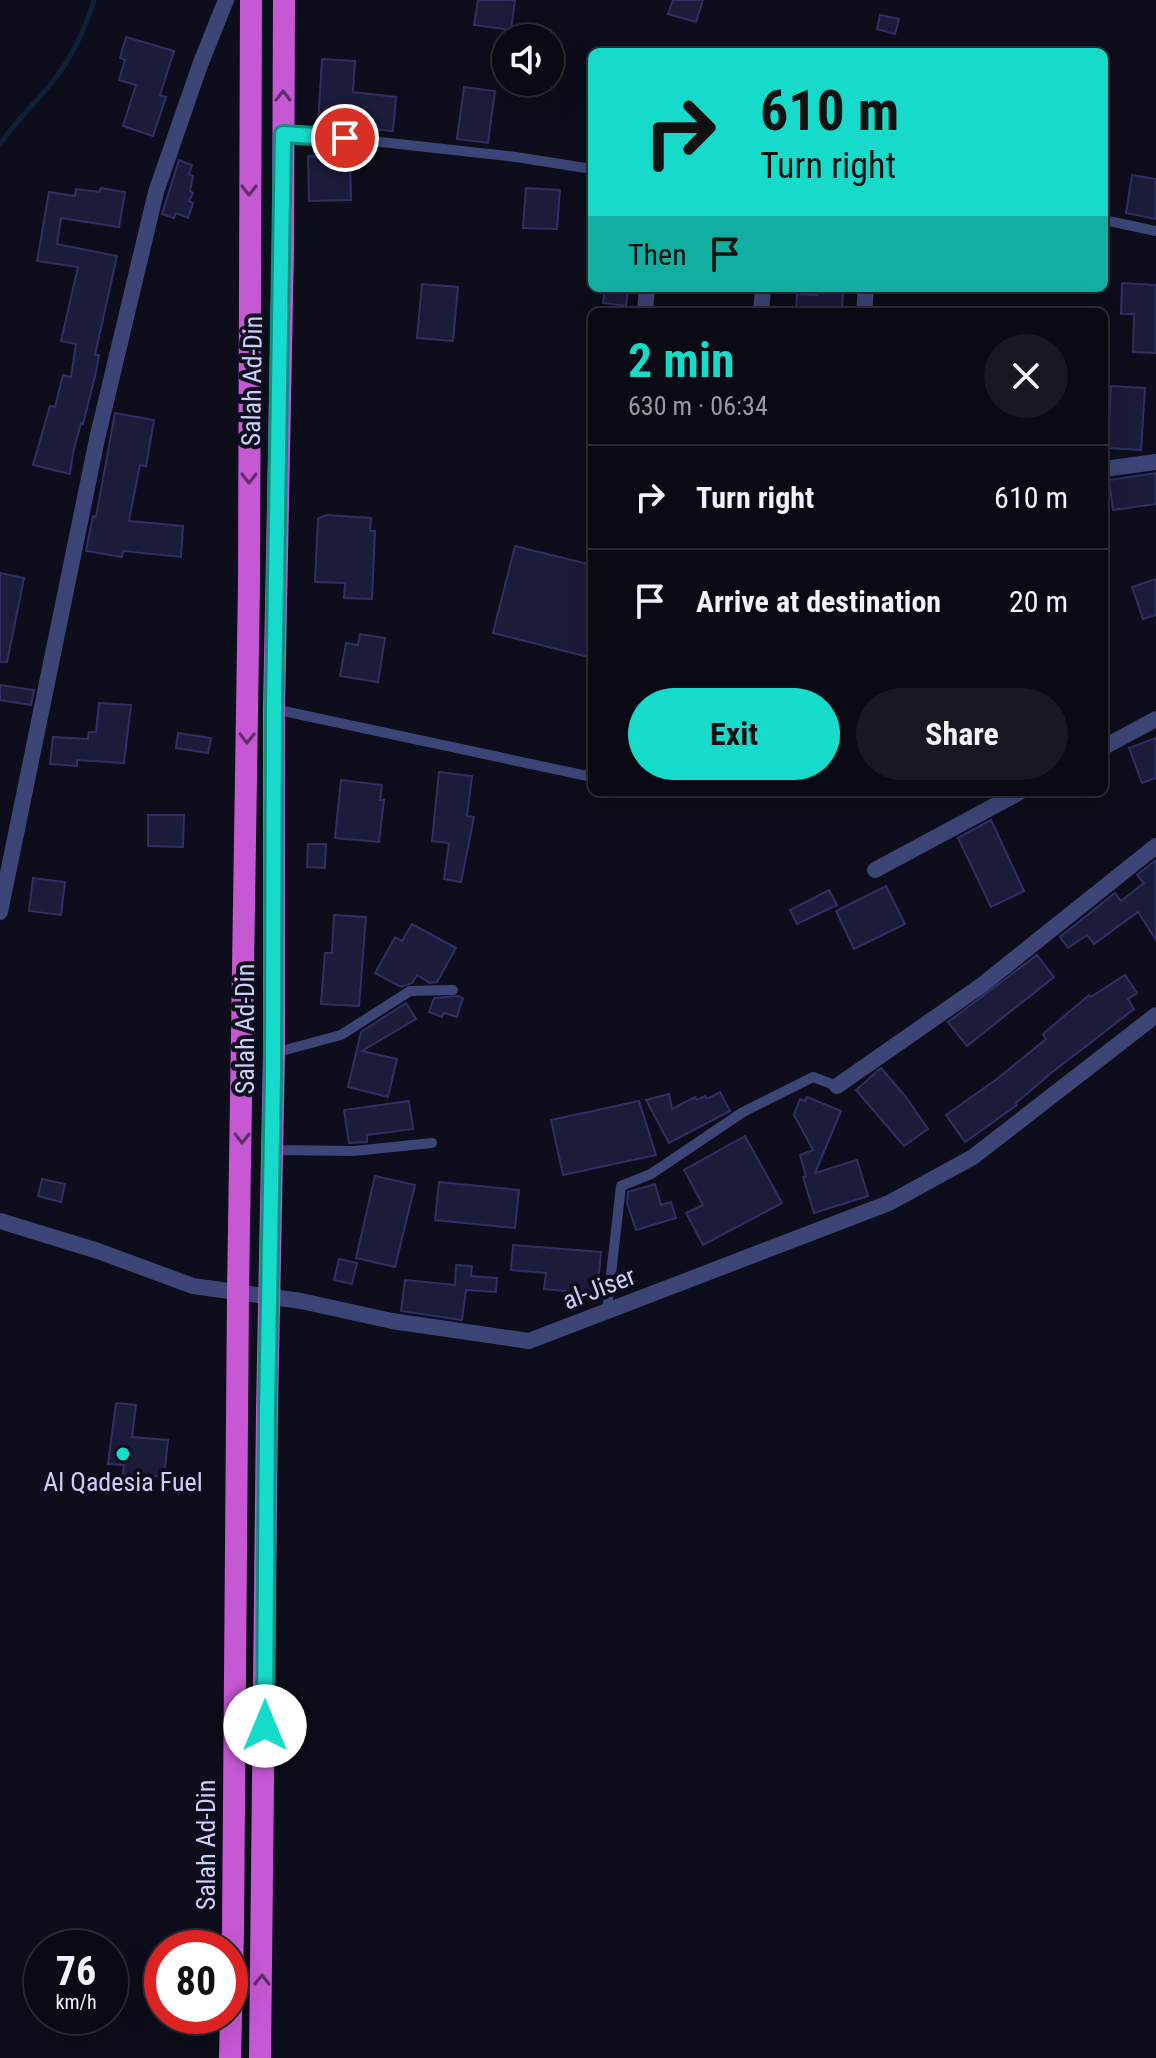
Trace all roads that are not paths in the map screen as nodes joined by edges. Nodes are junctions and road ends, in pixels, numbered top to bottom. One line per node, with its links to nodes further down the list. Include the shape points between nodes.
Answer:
1 (226, 0): 17 (street, via 156,192 97,439)
2 (251, 0): 25 (highway, Salah Ad-Din, one-way to 25)
3 (284, 0): 4 (highway, Salah Ad-Din, one-way to 3)
4 (283, 134): 5 (lane); 10 (highway, Salah Ad-Din)
5 (588, 168)
6 (1108, 221): 7 (lane)
7 (1156, 231)
8 (1156, 462): 9 (street)
9 (1108, 468)
10 (274, 709): 13 (lane); 20 (highway, Salah Ad-Din)
11 (1156, 719): 12 (street)
12 (1108, 745)
13 (588, 776)
14 (1013, 796): 16 (street)
15 (1156, 846): 21 (street, via 982,985)
16 (875, 870)
17 (0, 912)
18 (453, 990): 20 (lane, via 410,991 341,1035)
19 (1156, 1015): 27 (street, al-Jiser, via 973,1157 889,1203)
20 (274, 1053): 23 (highway, Salah Ad-Din)
21 (837, 1086): 27 (lane, via 813,1077 743,1112 651,1174 621,1186)
22 (432, 1143): 23 (lane, via 354,1151)
23 (272, 1150): 26 (highway, Salah Ad-Din)
24 (0, 1221): 25 (street, al-Jiser, via 193,1286)
25 (238, 1293): 26 (street, al-Jiser); 28 (highway, Salah Ad-Din)
26 (271, 1297): 27 (street, al-Jiser, via 529,1341); 29 (highway, Salah Ad-Din, one-way to 26)
27 (607, 1310)
28 (230, 2058)
29 (260, 2058)

